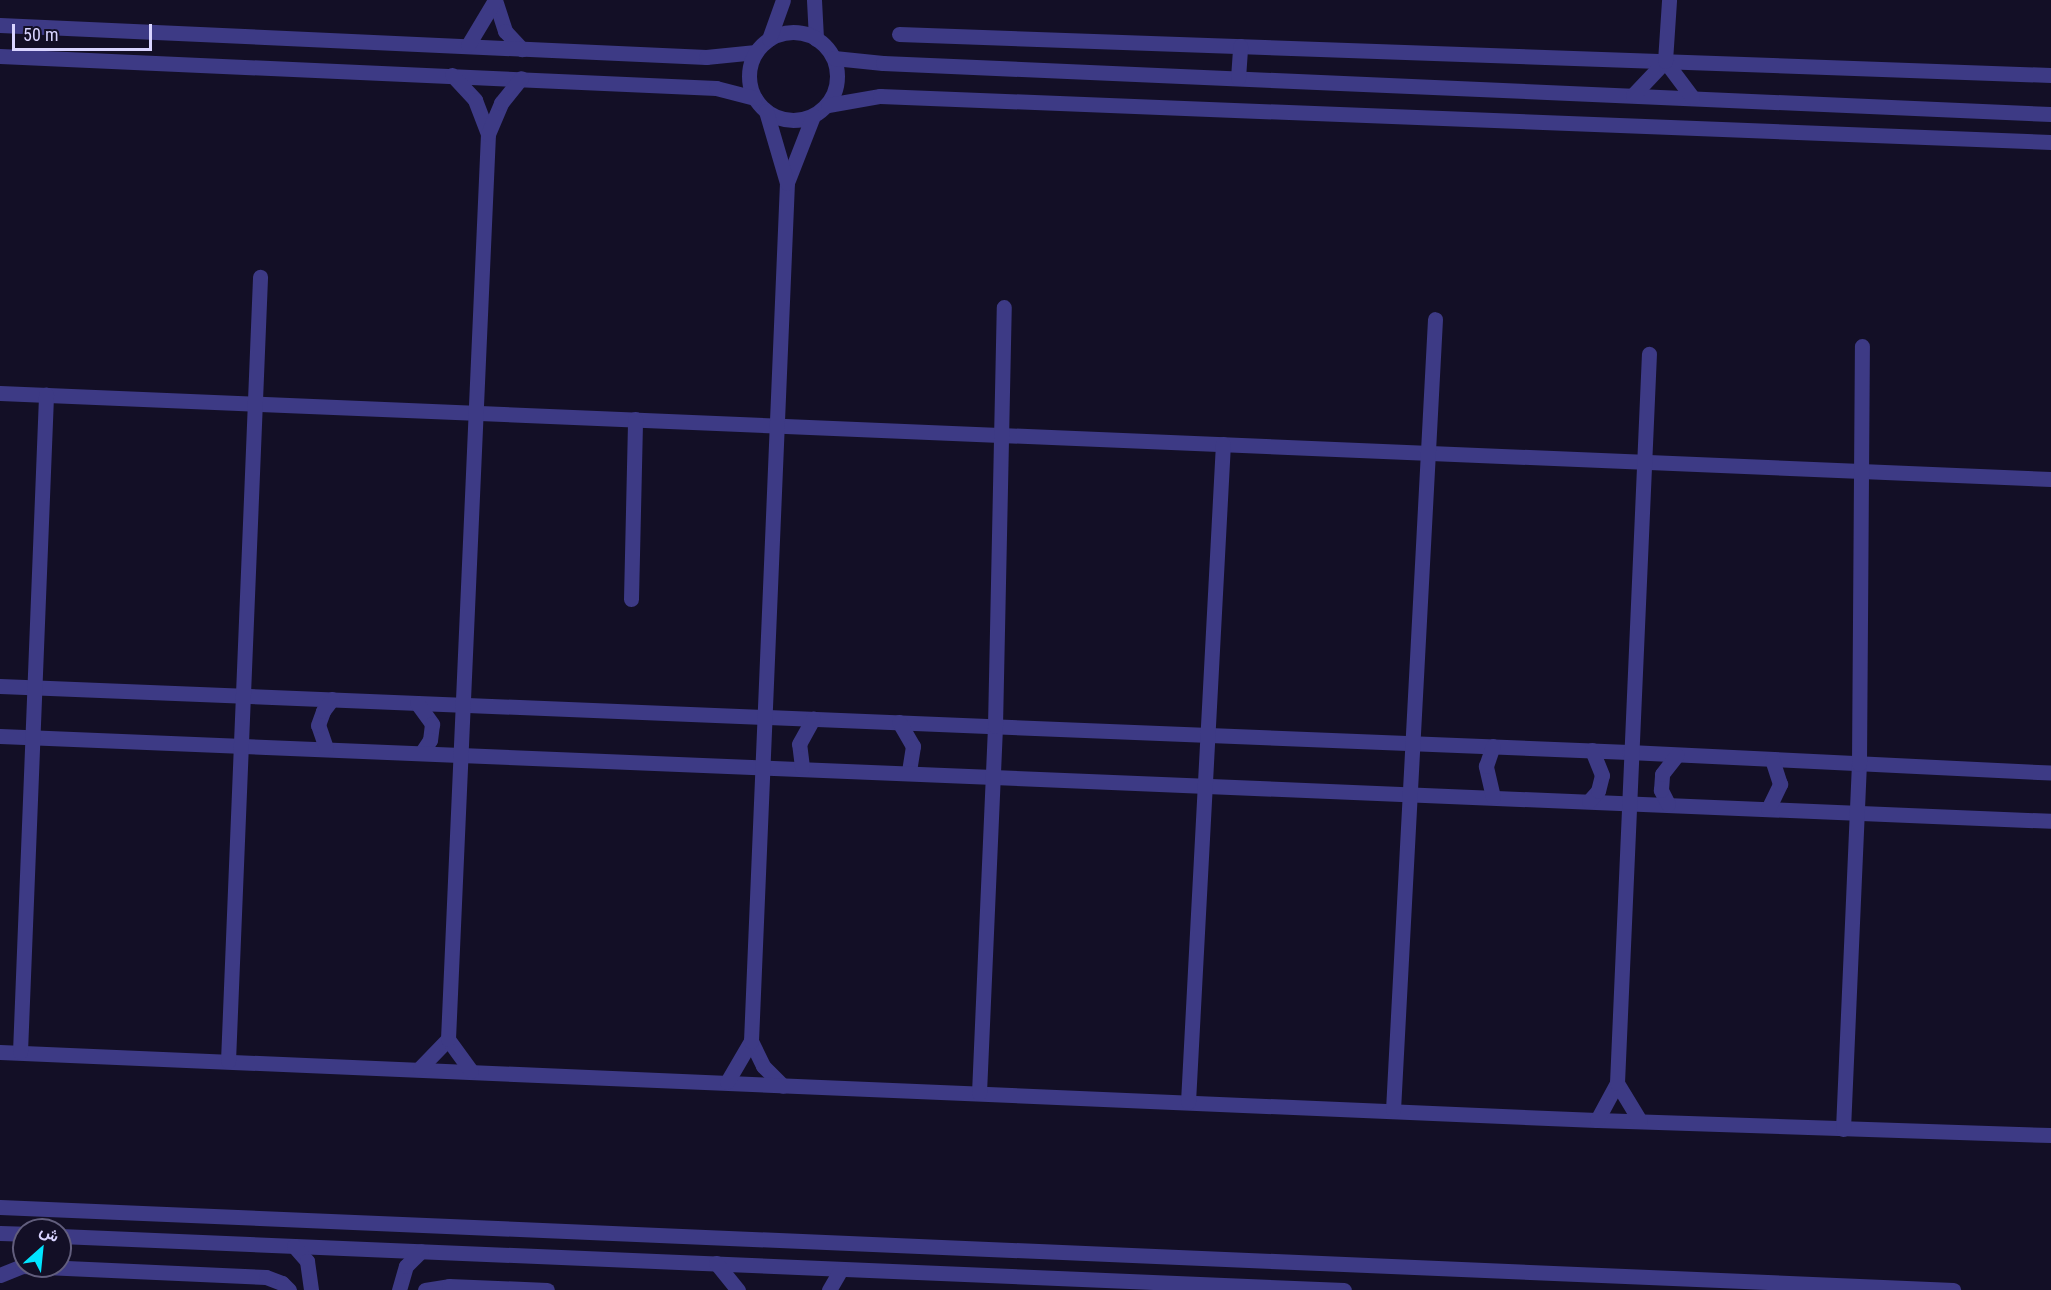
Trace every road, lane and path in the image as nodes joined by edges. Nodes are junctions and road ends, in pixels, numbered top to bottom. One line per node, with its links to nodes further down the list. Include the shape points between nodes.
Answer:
1 (495, 0): 9 (street); 11 (street, via 505,31)
2 (783, 0): 7 (street)
3 (814, 0): 8 (street)
4 (1669, 0): 15 (street)
5 (0, 26): 9 (street)
6 (899, 34): 10 (street)
7 (769, 39): 8 (street, via 786,32); 12 (street)
8 (816, 39): 14 (street)
9 (468, 45): 11 (street)
10 (1240, 46): 15 (street); 19 (street)
11 (522, 49): 12 (street, via 706,57)
12 (756, 52): 22 (street, via 750,67)
13 (0, 56): 16 (street)
14 (834, 58): 19 (street, via 894,64); 23 (street, via 836,90)
15 (1665, 61): 17 (street); 20 (street); 21 (street)
16 (452, 75): 18 (street); 27 (street, via 475,100)
17 (2051, 75)
18 (521, 78): 22 (street, via 716,88); 27 (street, via 501,103)
19 (1238, 78): 20 (street)
20 (1634, 95): 21 (street)
21 (1692, 97): 25 (street)
22 (755, 98): 24 (street)
23 (828, 105): 26 (street); 28 (street, via 880,96)
24 (766, 111): 26 (street, via 797,120); 29 (street)
25 (2051, 114)
26 (813, 116): 29 (street)
27 (488, 134): 38 (street)
28 (2051, 142)
29 (787, 183): 40 (street)
30 (260, 277): 37 (street)
31 (1004, 307): 41 (street)
32 (1436, 319): 43 (street)
33 (1862, 346): 45 (street)
34 (1649, 354): 44 (street)
35 (0, 393): 36 (street)
36 (46, 395): 37 (street); 49 (street)
37 (254, 403): 38 (street); 50 (street)
38 (477, 412): 39 (street); 53 (street)
39 (634, 418): 40 (street); 47 (street)
40 (777, 424): 41 (street); 54 (street)
41 (1003, 435): 42 (street); 57 (street)
42 (1223, 444): 43 (street); 58 (street)
43 (1428, 453): 44 (street); 61 (street)
44 (1641, 461): 45 (street); 67 (street)
45 (1863, 472): 46 (street); 71 (street)
46 (2051, 479)
47 (631, 599)
48 (0, 686): 49 (street)
49 (34, 687): 50 (street); 60 (street)
50 (242, 696): 51 (street); 62 (street)
51 (332, 699): 52 (street); 64 (street, via 318,725)
52 (417, 703): 53 (street); 66 (street, via 432,724 430,740)
53 (464, 705): 54 (street); 68 (street)
54 (765, 717): 55 (street); 72 (street)
55 (813, 719): 56 (street); 73 (street, via 799,744)
56 (899, 722): 57 (street); 74 (street, via 913,746)
57 (995, 726): 58 (street); 76 (street)
58 (1208, 735): 61 (street); 77 (street)
59 (0, 736): 60 (street)
60 (33, 737): 62 (street); 89 (street)
61 (1413, 743): 63 (street); 78 (street)
62 (240, 745): 64 (street); 90 (street)
63 (1493, 747): 65 (street); 79 (street, via 1486,777)
64 (326, 748): 66 (street)
65 (1592, 750): 67 (street); 80 (street, via 1602,775 1598,791)
66 (422, 752): 68 (street)
67 (1629, 752): 69 (street); 81 (street)
68 (461, 753): 72 (street); 86 (street)
69 (1677, 754): 70 (street); 82 (street, via 1662,774 1661,790)
70 (1772, 759): 71 (street); 83 (street, via 1780,783)
71 (1859, 764): 75 (street); 84 (street)
72 (763, 765): 73 (street); 87 (street)
73 (802, 767): 74 (street)
74 (909, 771): 76 (street)
75 (2051, 773)
76 (993, 775): 77 (street); 96 (street)
77 (1206, 784): 78 (street); 97 (street)
78 (1410, 793): 79 (street); 98 (street)
79 (1493, 797): 80 (street)
80 (1589, 801): 81 (street)
81 (1627, 802): 82 (street); 94 (street)
82 (1668, 804): 83 (street)
83 (1768, 809): 84 (street)
84 (1857, 813): 85 (street); 101 (street)
85 (2051, 821)
86 (448, 1039): 91 (street); 92 (street)
87 (751, 1041): 93 (street); 95 (street, via 763,1066)
88 (0, 1052): 89 (street)
89 (20, 1052): 90 (street)
90 (228, 1061): 91 (street)
91 (420, 1068): 92 (street)
92 (471, 1071): 93 (street)
93 (727, 1082): 95 (street)
94 (1617, 1083): 99 (street); 100 (street)
95 (783, 1086): 96 (street)
96 (979, 1093): 97 (street)
97 (1188, 1102): 98 (street)
98 (1393, 1110): 99 (street)
99 (1597, 1120): 100 (street)
100 (1640, 1121): 101 (street)
101 (1842, 1129): 102 (street)
102 (2051, 1135)
103 (0, 1207): 120 (street)
104 (72, 1237): 105 (street)
105 (294, 1246): 106 (street); 113 (street, via 307,1261)
106 (421, 1251): 107 (street); 114 (street, via 406,1266)
107 (716, 1263): 108 (street); 117 (street)
108 (841, 1269): 110 (street); 118 (street)
109 (0, 1275): 112 (street, via 22,1266 266,1277 282,1282)
110 (1149, 1286): 111 (street)
111 (1264, 1288): 119 (street)
112 (289, 1290)
113 (310, 1290)
114 (399, 1290)
115 (425, 1290): 116 (street, via 449,1286)
116 (547, 1290)
117 (738, 1290)
118 (829, 1290)
119 (1344, 1290)
120 (1953, 1290)

